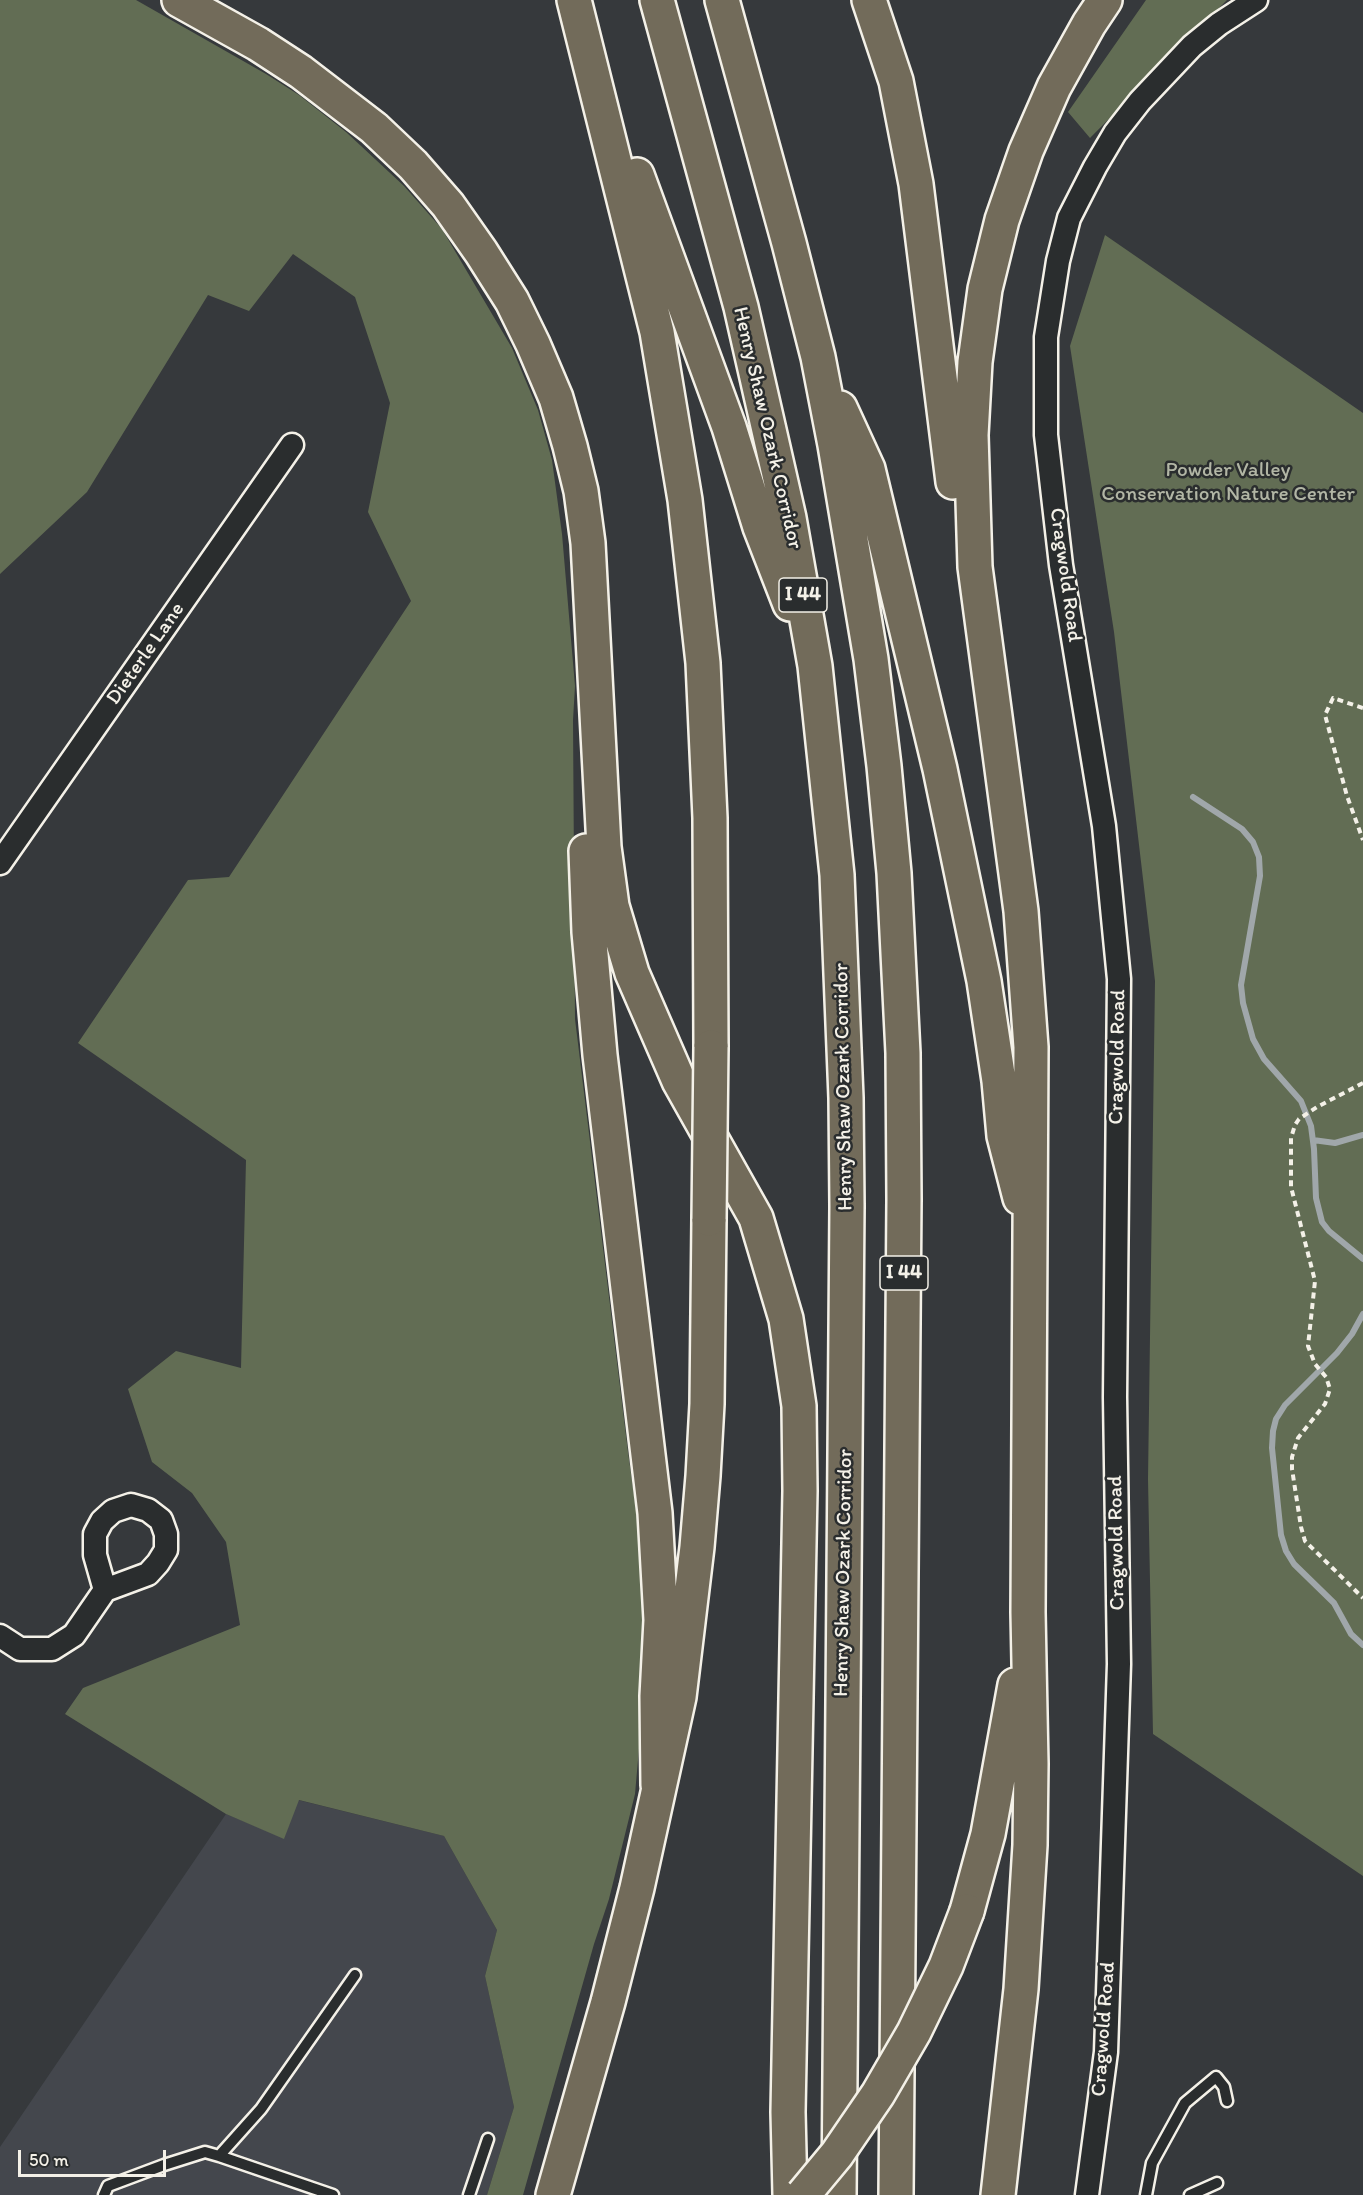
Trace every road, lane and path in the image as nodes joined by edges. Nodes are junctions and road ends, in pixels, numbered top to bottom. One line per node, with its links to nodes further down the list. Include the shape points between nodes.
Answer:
1 (179, 0): 13 (highway, via 302,72 374,128 414,165 448,205 512,301 556,398 580,491 591,578)
2 (574, 0): 8 (highway)
3 (657, 0): 12 (highway, Henry Shaw Ozark Corridor / I 44, via 765,411)
4 (722, 0): 9 (highway, I 44)
5 (1105, 0): 11 (highway, via 1054,87 1026,151 1002,220 985,289 971,435)
6 (1256, 0): 38 (street, Cragwold Road, via 1192,46 1115,133 1069,218 1046,337 1046,435 1061,565 1104,826 1119,979 1115,1396 1119,1676 1106,2052)
7 (874, 13): 11 (highway, via 907,131 955,494)
8 (584, 36): 12 (highway, via 729,427 760,527); 23 (highway, bridge, via 657,332 687,511 703,663 710,807 706,1404 697,1546 679,1696)
9 (818, 357): 18 (highway, via 868,469 896,582 968,900 984,981 1004,1136); 36 (highway, I 44, via 871,659 889,814 901,984 904,1198)
10 (292, 445): 16 (street, Dieterle Lane)
11 (975, 567): 18 (highway, via 1021,911 1031,1047)
12 (815, 666): 35 (highway, Henry Shaw Ozark Corridor / I 44, via 837,875 846,1098)
13 (594, 676): 23 (highway, via 586,799 589,932 655,1513 661,1620); 33 (highway, via 604,847 612,906 632,973 680,1082 756,1218 786,1318 798,1406)
14 (1363, 708): 15 (path, via 1333,698 1325,715)
15 (1363, 840)
16 (0, 863)
17 (1363, 1083): 20 (path, via 1299,1119 1291,1138 1291,1187 1315,1281 1308,1346 1330,1389 1329,1397 1298,1438 1292,1457 1301,1527 1305,1541)
18 (1031, 1240): 21 (highway)
19 (105, 1590): 22 (street, via 74,1635 52,1649 20,1649)
20 (1363, 1598)
21 (1028, 1612): 34 (highway, bridge, via 988,1834 967,1911 946,1966 889,2077 837,2154); 37 (highway, via 1028,1886 1016,2048)
22 (0, 1636)
23 (658, 1785): 32 (highway, via 608,2002)
24 (355, 1975): 27 (lane, via 261,2109)
25 (1227, 2101): 39 (lane, via 1224,2087 1216,2077 1185,2103 1152,2163)
26 (488, 2139): 31 (lane)
27 (219, 2156): 29 (lane, via 205,2152 164,2165 108,2186); 30 (lane)
28 (1217, 2183): 40 (lane)
29 (104, 2195)
30 (333, 2195)
31 (470, 2195)
32 (553, 2195)
33 (790, 2195)
34 (803, 2195)
35 (839, 2195)
36 (896, 2195)
37 (998, 2195)
38 (1087, 2195)
39 (1146, 2195)
40 (1190, 2195)

